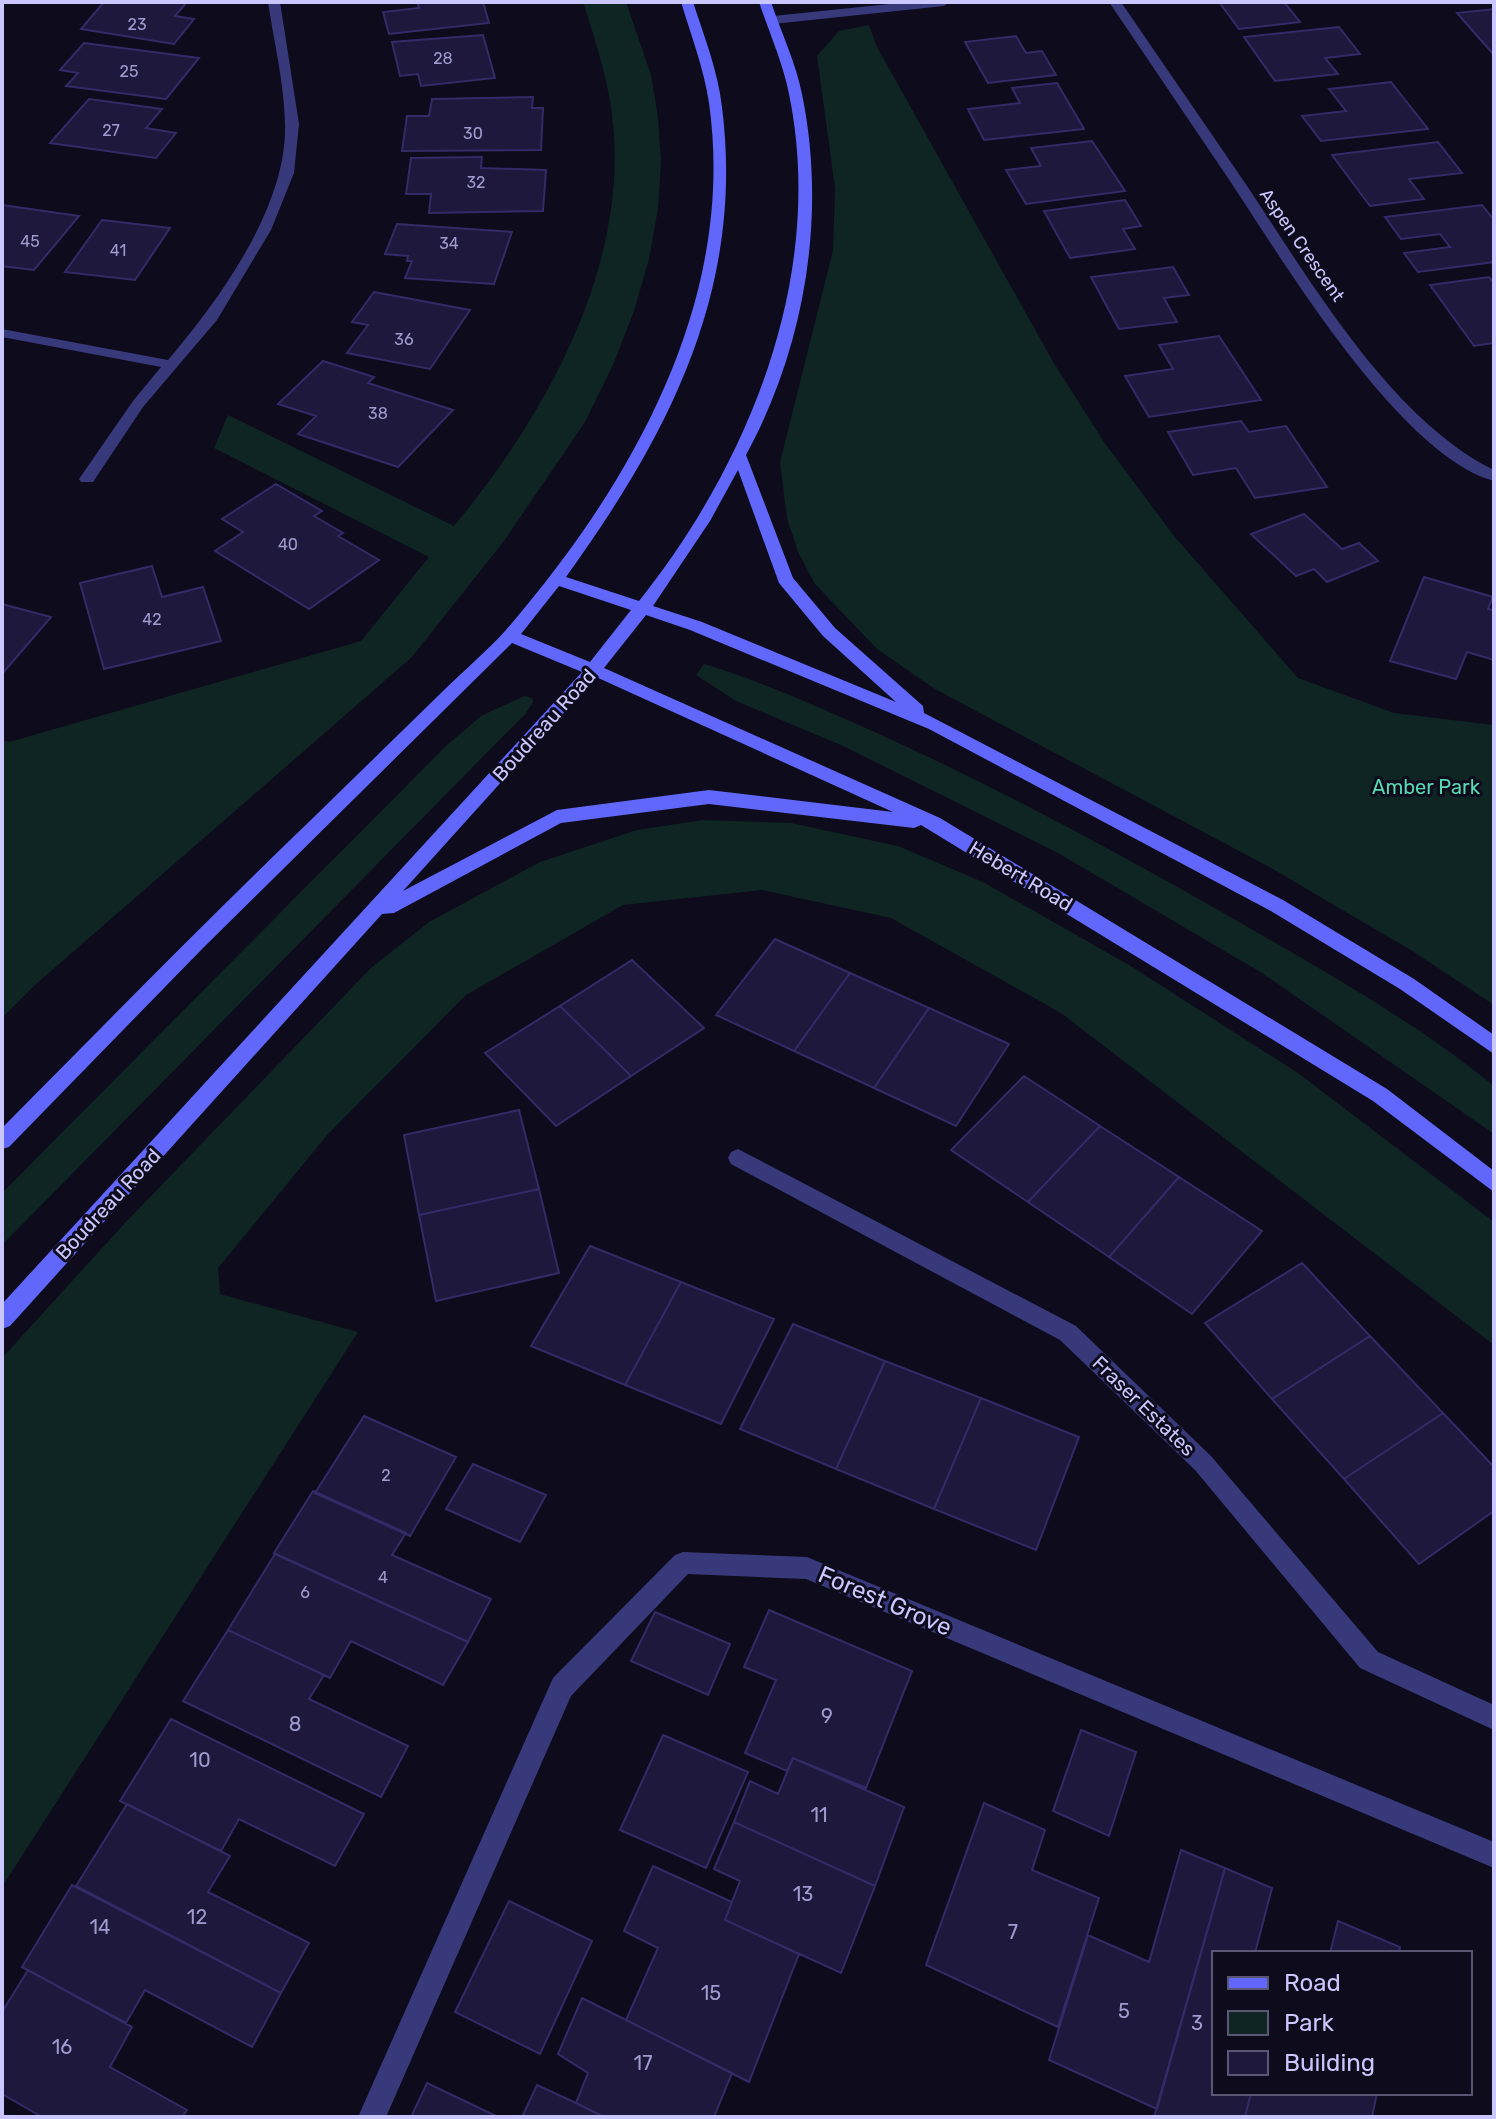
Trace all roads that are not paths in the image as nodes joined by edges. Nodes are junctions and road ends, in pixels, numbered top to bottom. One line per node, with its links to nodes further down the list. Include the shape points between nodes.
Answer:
1 (274, 2): 8 (street, via 292,124 287,173 241,269 210,320)
2 (687, 2): 12 (main road, via 709,72 719,133 719,230 708,286 692,344 666,406 636,464)
3 (765, 2): 6 (main road, Boudreau Road)
4 (944, 2): 6 (street)
5 (1115, 2): 10 (street, Aspen Crescent, via 1352,347 1443,448)
6 (773, 20): 9 (main road, Boudreau Road, via 803,130 806,232 782,351)
7 (2, 333): 8 (street)
8 (172, 365): 11 (street)
9 (741, 458): 13 (main road, Boudreau Road); 16 (main road, via 796,597)
10 (1494, 476)
11 (87, 479)
12 (557, 580): 13 (main road); 14 (main road)
13 (645, 609): 15 (main road, Boudreau Road); 16 (main road)
14 (510, 636): 15 (main road, Hebert Road); 20 (main road)
15 (594, 669): 17 (main road, Hebert Road); 18 (main road, Boudreau Road)
16 (935, 725): 19 (main road, via 1276,905 1407,984)
17 (934, 823): 18 (main road, via 709,797 557,817); 22 (main road, Hebert Road, via 1380,1095)
18 (373, 915): 23 (main road, Boudreau Road)
19 (1494, 1046)
20 (2, 1141)
21 (738, 1158): 24 (street, Fraser Estates, via 1068,1333 1203,1463 1369,1660)
22 (1494, 1183)
23 (2, 1319)
24 (1494, 1718)
25 (1494, 1855): 26 (street, Forest Grove, via 807,1568 683,1563 562,1687)
26 (372, 2117)

